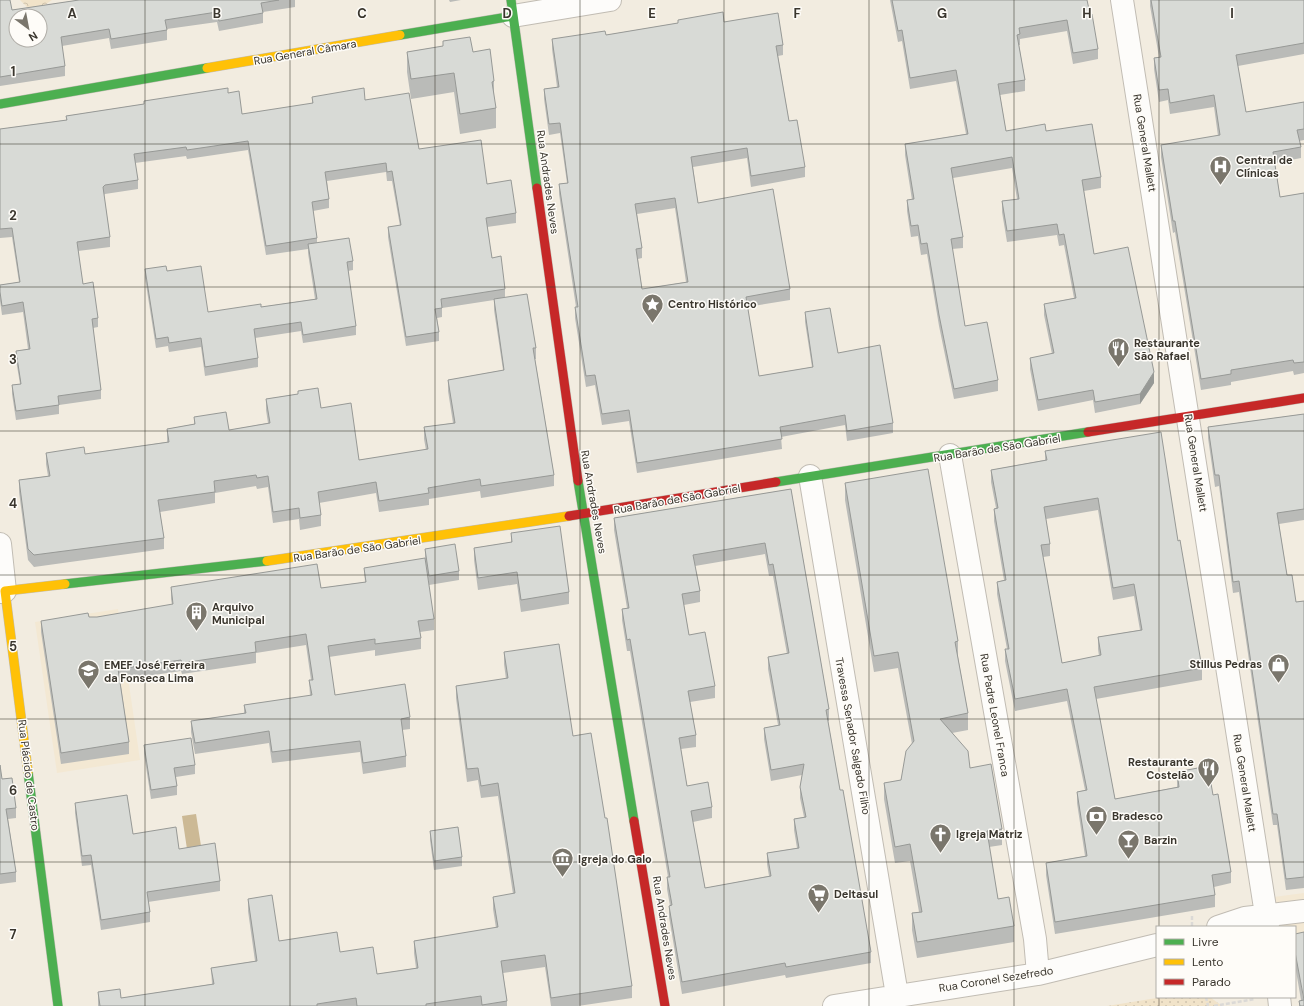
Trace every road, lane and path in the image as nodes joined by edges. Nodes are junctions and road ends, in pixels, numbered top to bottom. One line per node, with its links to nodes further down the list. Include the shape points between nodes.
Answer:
1 (610, 0): 3 (street, Rua General Câmara)
2 (1122, 0): 6 (street, Rua General Mallett)
3 (512, 8): 4 (main road, Rua General Câmara); 9 (main road, Rua Andrades Neves)
4 (0, 104)
5 (1304, 398): 6 (main road, Rua Barão de São Gabriel)
6 (1188, 417): 7 (main road, Rua Barão de São Gabriel); 14 (street, Rua General Mallett)
7 (950, 455): 8 (main road, Rua Barão de São Gabriel); 18 (street, Rua Padre Leonel Franca, via 1035,939)
8 (810, 476): 9 (main road, Rua Barão de São Gabriel); 19 (street, Travessa Senador Salgado Filho)
9 (584, 514): 11 (main road, Rua Barão de São Gabriel, via 296,558); 22 (main road, Rua Andrades Neves)
10 (0, 544): 11 (street, Rua Plácido de Castro)
11 (3, 591): 21 (main road, Rua Plácido de Castro)
12 (1304, 911): 14 (street)
13 (1192, 916): 15 (path)
14 (1267, 921): 16 (street, via 1245,918)
15 (1192, 926)
16 (1221, 926)
17 (1156, 945): 18 (street, Rua Coronel Sezefredo)
18 (1038, 974): 19 (street, Rua Coronel Sezefredo)
19 (897, 995): 23 (street, Rua Coronel Sezefredo)
20 (1257, 998): 24 (path)
21 (58, 1006)
22 (665, 1006)
23 (834, 1006)
24 (1214, 1006)

